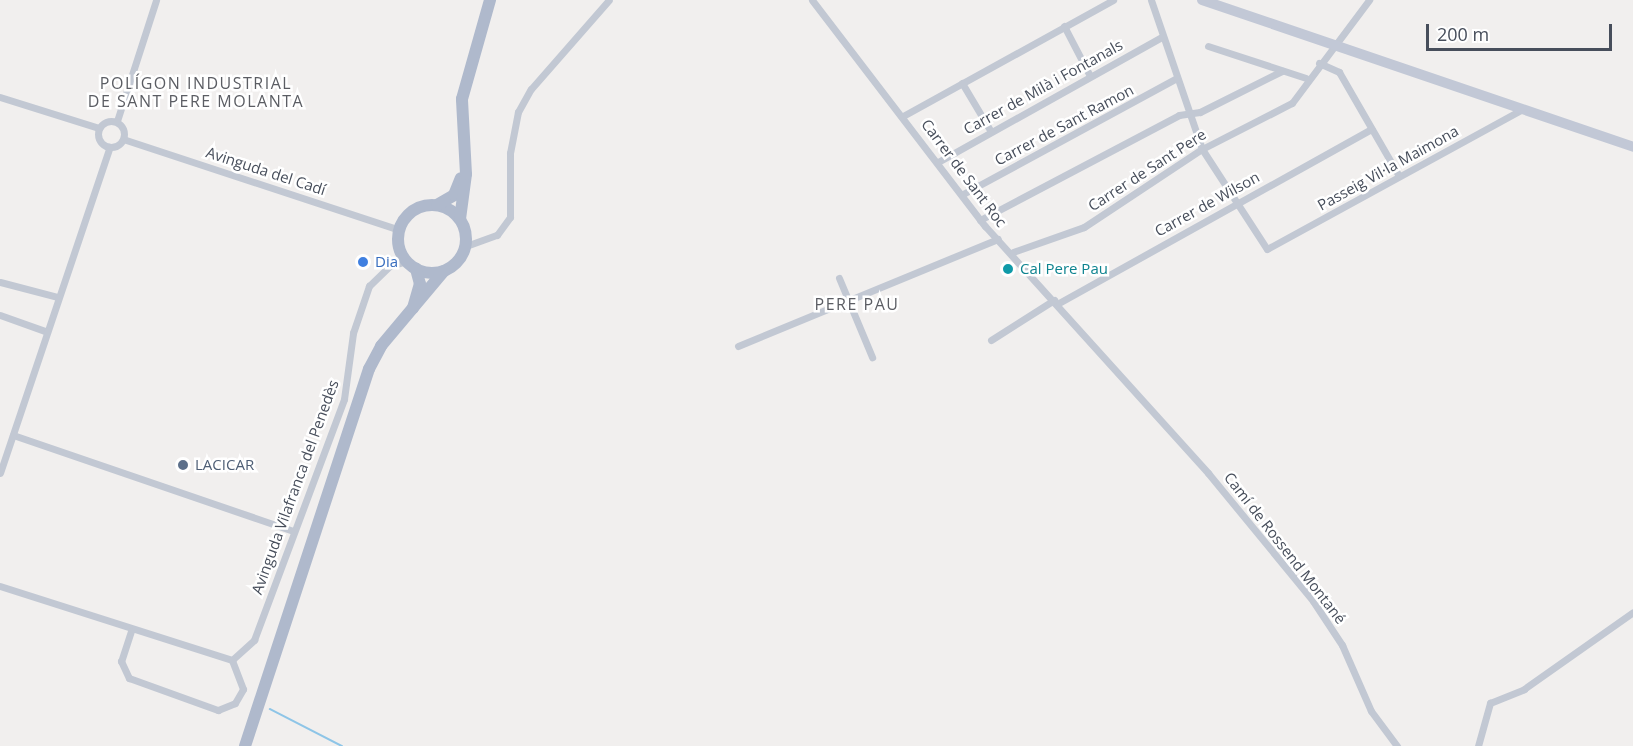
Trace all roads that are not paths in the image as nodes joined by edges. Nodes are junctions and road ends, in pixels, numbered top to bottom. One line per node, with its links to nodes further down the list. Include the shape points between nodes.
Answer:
1 (156, 0): 23 (street)
2 (490, 0): 31 (main road, via 464,87)
3 (609, 0): 41 (street, via 531,89 518,112 512,131 510,217 497,235)
4 (812, 0): 22 (street, Carrer de Sant Roc)
5 (1113, 0): 9 (street)
6 (1151, 0): 10 (street)
7 (1202, 0): 11 (street)
8 (1369, 0): 11 (street)
9 (1064, 26): 15 (street); 18 (street)
10 (1161, 37): 15 (street, Carrer de Milà i Fontanals); 16 (street)
11 (1333, 45): 13 (street); 20 (street)
12 (1208, 46): 14 (street)
13 (1319, 63): 17 (street); 25 (street, via 1339,72)
14 (1282, 70): 17 (street); 21 (street)
15 (1089, 74): 26 (street, Carrer de Milà i Fontanals)
16 (1177, 78): 21 (street); 34 (street, Carrer de Sant Ramon)
17 (1306, 78): 30 (street, Carrer de Sant Pere, via 1292,103)
18 (962, 84): 22 (street); 26 (street)
19 (0, 97): 24 (street)
20 (1521, 110): 29 (street); 33 (street, Passeig Vil·la Maimona)
21 (1190, 113): 30 (street); 38 (street)
22 (903, 116): 32 (street, Carrer de Sant Roc)
23 (117, 121): 24 (street); 27 (street)
24 (99, 128): 28 (street, via 100,141)
25 (1372, 129): 33 (street); 35 (street, Carrer de Wilson)
26 (990, 130): 32 (street, Carrer de Milà i Fontanals)
27 (123, 139): 28 (street); 39 (street, Avinguda del Cadí)
28 (110, 147): 47 (street)
29 (1633, 147)
30 (1202, 149): 35 (street); 42 (street, Carrer de Sant Pere, via 1084,227)
31 (462, 153): 36 (main road, via 458,187); 37 (main road, via 466,174)
32 (938, 162): 34 (street, Carrer de Sant Roc)
33 (1399, 176): 35 (street, Passeig Vil·la Maimona, via 1267,249)
34 (963, 194): 38 (street, Carrer de Sant Roc)
35 (1236, 203): 49 (street, Carrer de Wilson)
36 (437, 205): 37 (main road); 39 (main road, via 409,213)
37 (460, 219): 41 (main road)
38 (980, 220): 40 (street, Carrer de Sant Roc)
39 (399, 230): 43 (main road)
40 (998, 239): 42 (street, Carrer de Sant Roc); 48 (street)
41 (466, 246): 44 (main road)
42 (1013, 252): 49 (street, Carrer de Sant Roc)
43 (411, 265): 44 (main road); 50 (main road, via 420,284); 59 (street, Avinguda Vilafranca del Penedès, via 390,266 369,286 353,333 344,399)
44 (444, 271): 50 (main road)
45 (839, 278): 48 (street)
46 (0, 282): 47 (street)
47 (57, 297): 52 (street)
48 (849, 300): 54 (street); 55 (street)
49 (1055, 302): 53 (street, Carrer de Wilson); 56 (street, Carrer de Sant Roc)
50 (411, 312): 64 (main road, via 369,369)
51 (0, 315): 52 (street)
52 (45, 331): 57 (street)
53 (991, 340)
54 (738, 346)
55 (872, 357)
56 (1125, 385): 65 (street, Camí de Rossend Montané, via 1208,473 1313,601 1342,645 1371,711)
57 (13, 435): 58 (street); 59 (street)
58 (0, 473)
59 (294, 531): 63 (street, Avinguda Vilafranca del Penedès, via 254,640)
60 (0, 586): 62 (street)
61 (1633, 612): 66 (street, via 1524,689 1490,702)
62 (131, 631): 63 (street); 63 (street, via 121,661 129,678 218,710 235,703 243,689)
63 (232, 660)
64 (245, 746)
65 (1397, 746)
66 (1478, 746)

